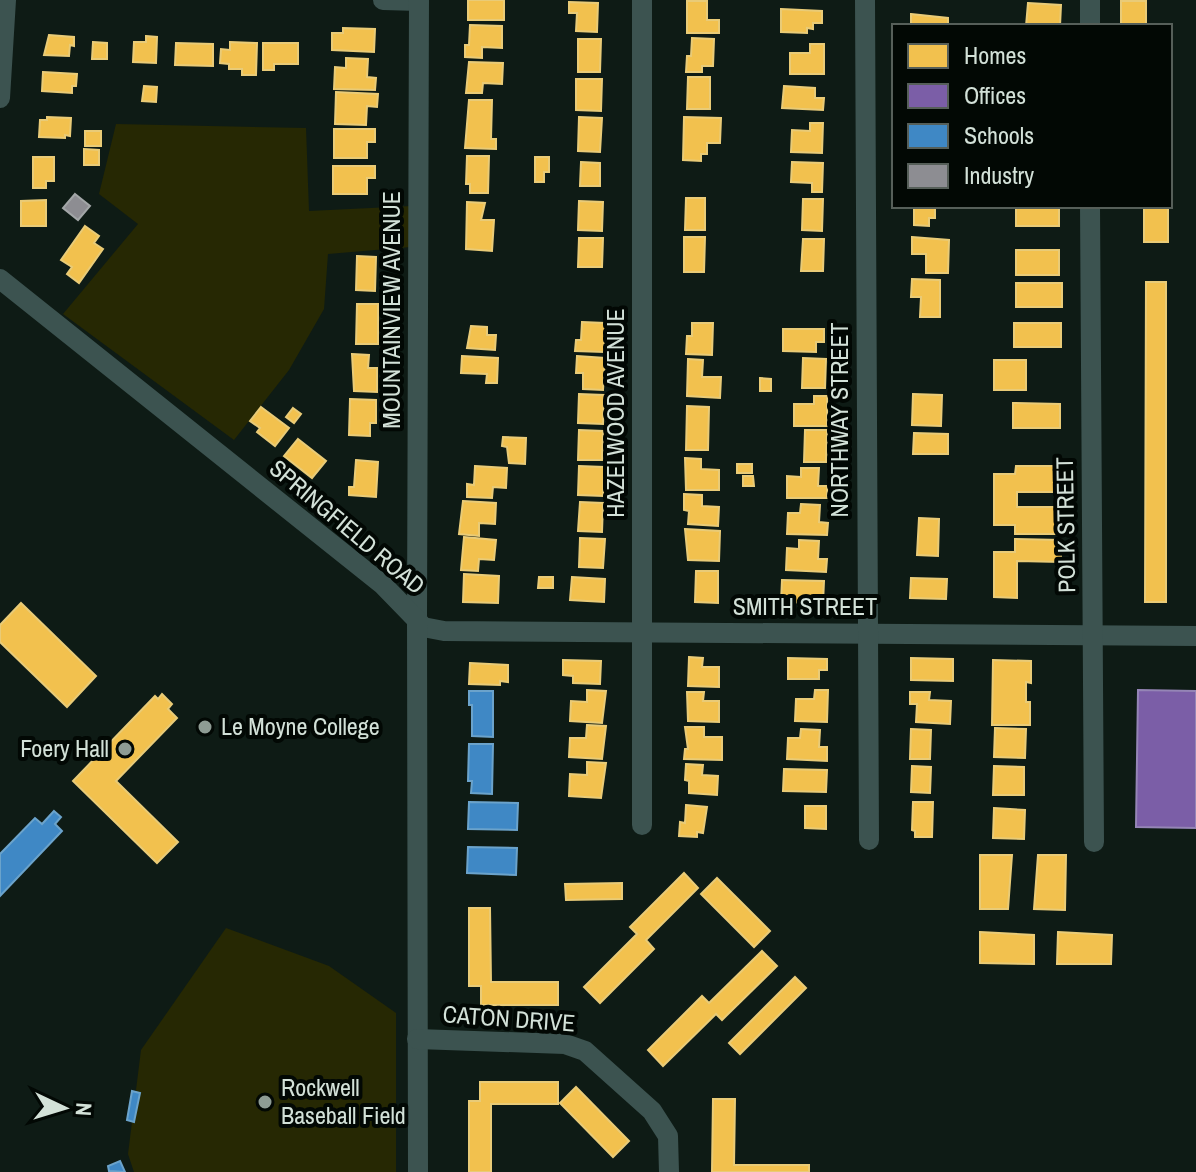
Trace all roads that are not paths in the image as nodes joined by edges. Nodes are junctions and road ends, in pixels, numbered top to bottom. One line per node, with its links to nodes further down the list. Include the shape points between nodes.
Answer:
1 (6, 0): 8 (street)
2 (383, 0): 3 (street)
3 (419, 0): 11 (street, MOUNTAINVIEW AVENUE)
4 (642, 0): 12 (street, HAZELWOOD AVENUE)
5 (865, 0): 13 (street, NORTHWAY STREET)
6 (1090, 0): 7 (street)
7 (1090, 24)
8 (0, 98)
9 (1090, 208): 14 (street, POLK STREET)
10 (0, 279): 11 (street, SPRINGFIELD ROAD, via 383,585)
11 (417, 620): 12 (street, SMITH STREET, via 423,627 444,631); 19 (street, SPRINGFIELD ROAD)
12 (642, 632): 13 (street, SMITH STREET); 16 (street, HAZELWOOD AVENUE)
13 (867, 634): 14 (street, SMITH STREET); 17 (street, NORTHWAY STREET)
14 (1094, 635): 15 (street, SMITH STREET); 18 (street, POLK STREET)
15 (1196, 636)
16 (642, 825)
17 (869, 840)
18 (1094, 842)
19 (417, 1039): 20 (street, SPRINGFIELD ROAD); 21 (street, CATON DRIVE, via 565,1044 585,1051 662,1124 668,1136)
20 (418, 1172)
21 (669, 1172)

